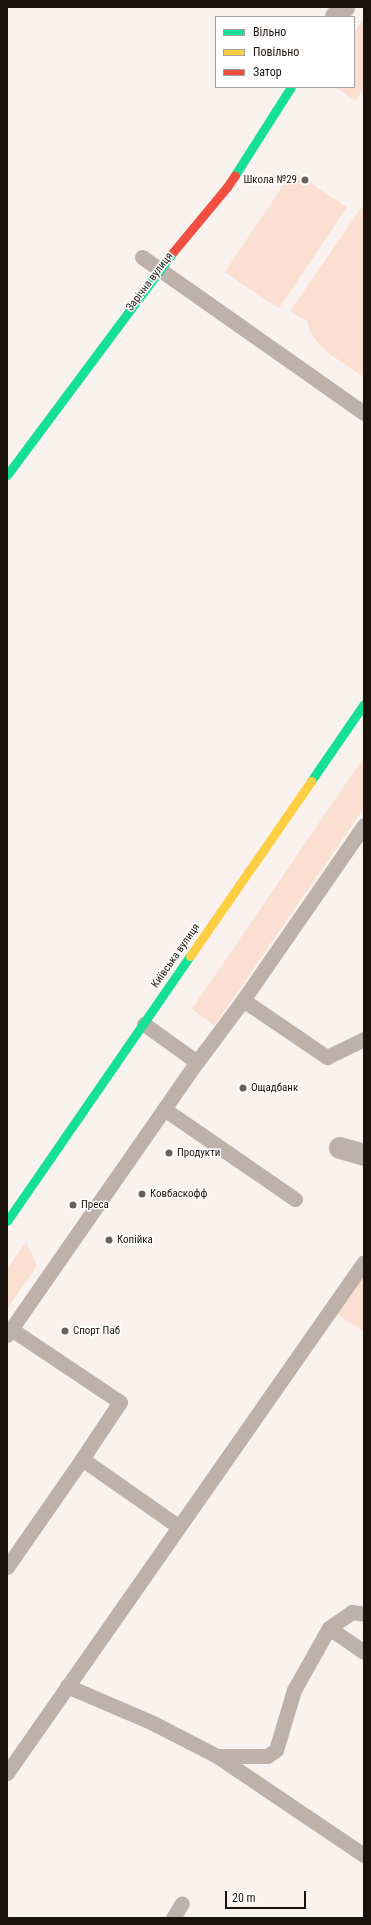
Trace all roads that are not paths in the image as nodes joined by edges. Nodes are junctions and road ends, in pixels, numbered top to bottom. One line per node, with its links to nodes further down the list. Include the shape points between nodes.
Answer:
1 (344, 7): 2 (street)
2 (337, 16)
3 (290, 88): 5 (main road, Зарічна вулиця, via 227,186)
4 (142, 257): 5 (lane)
5 (159, 269): 6 (lane); 7 (main road, Зарічна вулиця)
6 (364, 413)
7 (7, 475)
8 (364, 704): 11 (main road, Київська вулиця)
9 (364, 825): 10 (lane)
10 (243, 1000): 12 (lane, via 327,1057); 13 (lane)
11 (144, 1024): 13 (lane); 18 (main road, Київська вулиця)
12 (364, 1039)
13 (197, 1062): 14 (lane)
14 (164, 1109): 17 (lane); 20 (lane)
15 (340, 1148): 16 (street)
16 (364, 1155)
17 (295, 1199)
18 (7, 1221)
19 (364, 1262): 22 (lane)
20 (9, 1332): 21 (lane, via 120,1402)
21 (82, 1459): 22 (lane); 23 (lane)
22 (179, 1527): 27 (lane)
23 (7, 1567)
24 (364, 1614): 25 (lane, via 352,1612)
25 (329, 1628): 26 (lane); 28 (lane, via 294,1690 276,1750 267,1756)
26 (364, 1652)
27 (67, 1686): 28 (lane, via 151,1722); 29 (lane)
28 (217, 1756): 30 (lane)
29 (7, 1773)
30 (364, 1855)
31 (182, 1903): 32 (lane)
32 (173, 1918)

